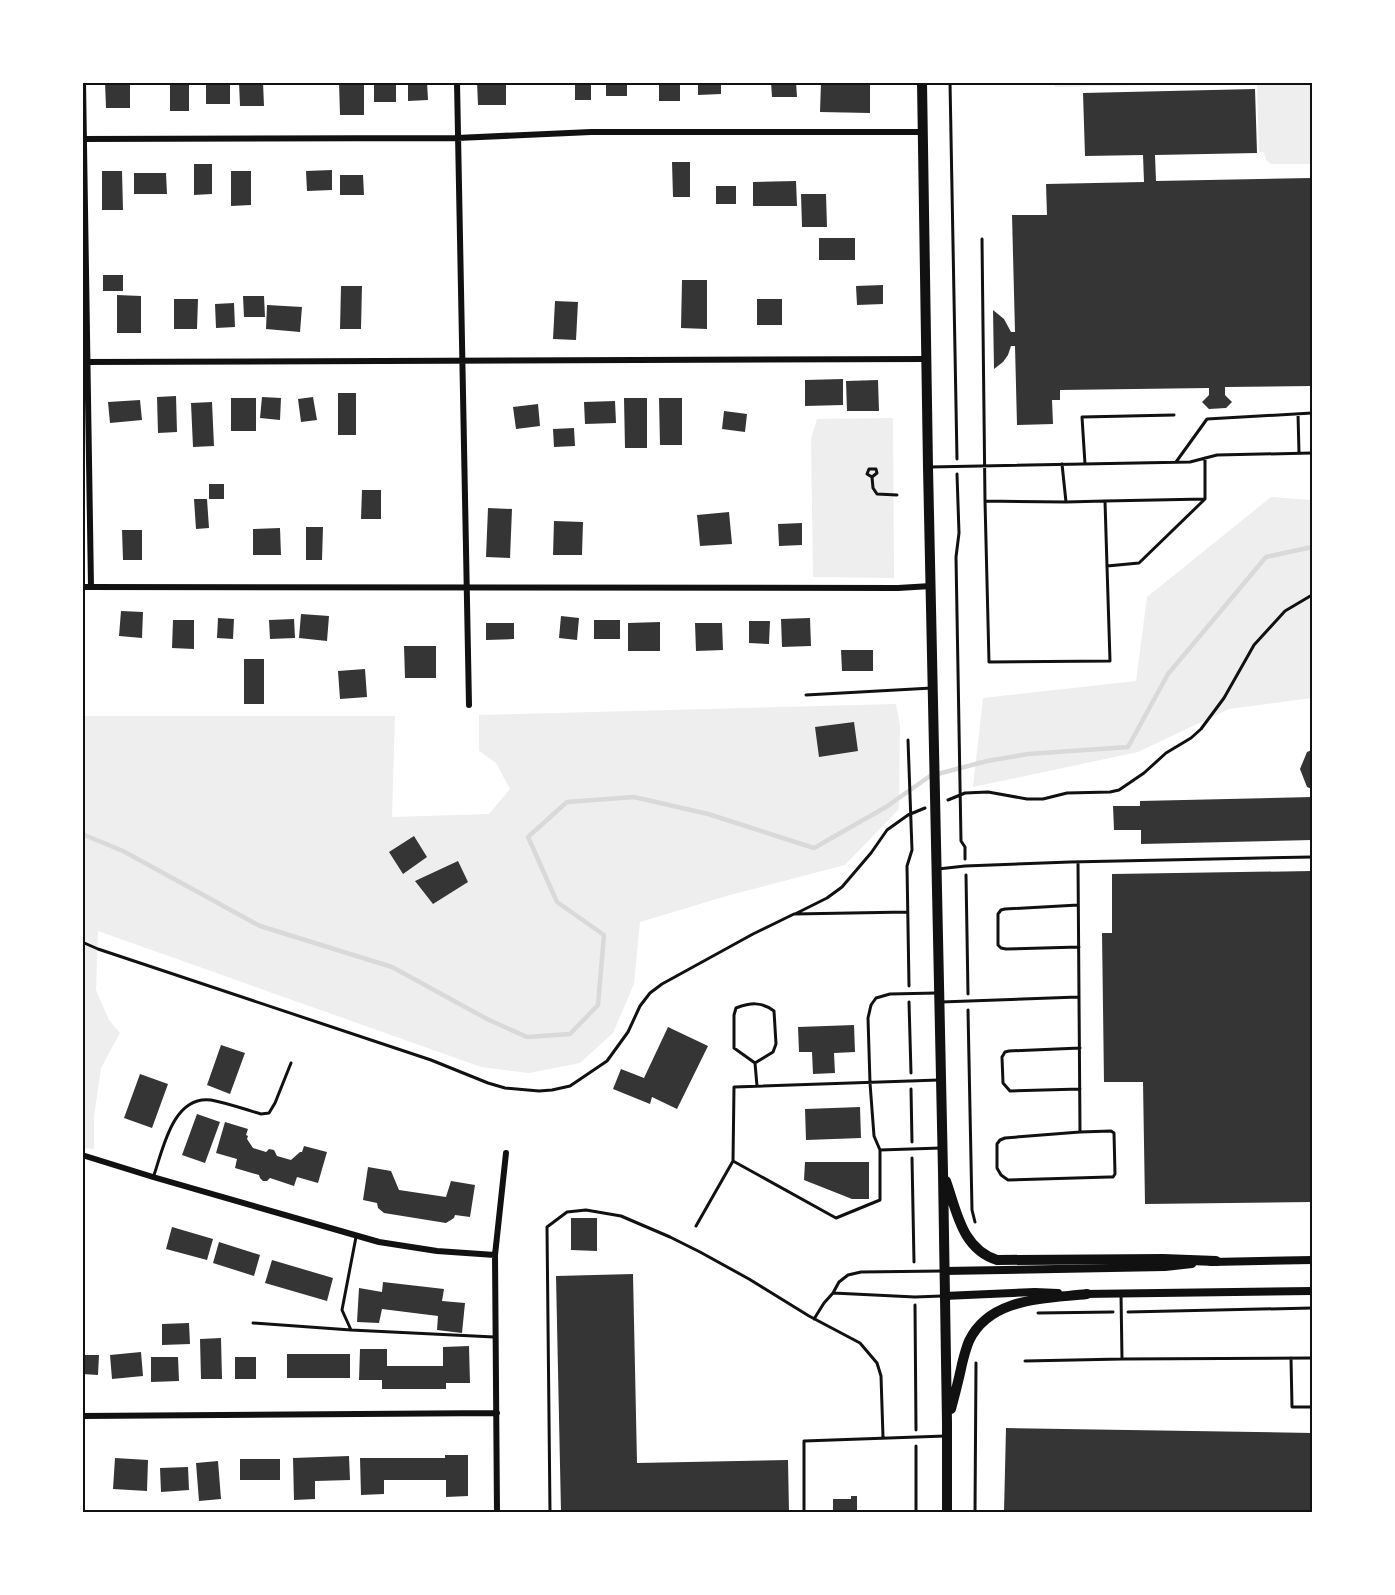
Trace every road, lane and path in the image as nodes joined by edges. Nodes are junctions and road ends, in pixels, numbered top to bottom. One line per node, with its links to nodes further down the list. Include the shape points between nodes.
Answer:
1 (83, 82): 7 (street)
2 (457, 82): 6 (street)
3 (922, 82): 5 (main road)
4 (950, 82): 22 (path)
5 (924, 132): 6 (street, via 591,132); 9 (main road)
6 (457, 138): 7 (street); 10 (street)
7 (84, 139): 11 (street)
8 (982, 239): 23 (lane)
9 (927, 359): 10 (street); 21 (main road)
10 (462, 360): 11 (street); 32 (street)
11 (85, 362): 31 (street)
12 (1312, 413): 13 (lane)
13 (1299, 414): 15 (lane); 18 (lane, via 1207,419)
14 (1174, 415): 20 (lane, via 1082,417)
15 (1299, 453): 16 (lane); 17 (lane)
16 (1312, 453)
17 (1205, 458): 18 (lane); 26 (lane)
18 (1176, 462): 20 (lane)
19 (1062, 464): 20 (lane); 23 (lane); 29 (lane)
20 (1085, 464)
21 (928, 466): 22 (lane); 33 (main road)
22 (957, 466): 23 (lane); 44 (path, via 961,841)
23 (985, 466): 27 (lane)
24 (872, 477): 25 (path, via 877,494)
25 (897, 495)
26 (1205, 499): 28 (lane); 30 (lane, via 1139,563)
27 (985, 501): 29 (lane); 30 (lane, via 989,662 1110,661)
28 (1105, 501): 29 (lane); 30 (lane)
29 (1066, 502)
30 (1107, 566)
31 (91, 586): 32 (street); 34 (street)
32 (468, 586): 33 (street); 38 (street)
33 (931, 586): 36 (main road)
34 (82, 587)
35 (1312, 595): 40 (path, via 1285,611 1254,645 1201,729 1119,790 1066,793 1043,799 965,793)
36 (933, 688): 37 (lane); 45 (main road)
37 (806, 695)
38 (469, 705)
39 (908, 740): 47 (path, via 912,850 907,866)
40 (946, 800)
41 (927, 807): 48 (path, via 908,814 887,830 842,886)
42 (1312, 857): 43 (lane)
43 (1078, 862): 44 (lane); 46 (lane)
44 (966, 866): 45 (lane); 54 (path)
45 (936, 869): 53 (main road)
46 (1078, 905): 50 (lane); 50 (lane, via 1000,910 998,945 1006,950)
47 (908, 912): 48 (path); 51 (path)
48 (794, 914): 49 (path, via 662,984 640,1006 608,1061 570,1086 552,1090 505,1088 488,1083 431,1060)
49 (82, 942)
50 (1078, 947): 52 (lane)
51 (909, 994): 53 (lane); 59 (path); 60 (lane, via 876,998 871,1005)
52 (1079, 997): 54 (lane); 55 (lane)
53 (939, 998): 54 (lane); 58 (main road)
54 (968, 1001): 73 (path, via 972,1210)
55 (1080, 1048): 62 (lane); 62 (lane, via 1009,1051 1002,1057 1003,1083 1010,1091)
56 (291, 1063): 71 (lane, via 269,1113 211,1100 197,1101 182,1110)
57 (755, 1063): 57 (lane, via 773,1052 776,1044 774,1011 753,1003 736,1008 734,1048); 61 (lane)
58 (941, 1080): 59 (lane); 64 (main road)
59 (911, 1081): 60 (lane); 65 (path)
60 (870, 1083): 61 (lane); 66 (lane, via 874,1136)
61 (757, 1086): 69 (lane, via 734,1087)
62 (1080, 1089): 63 (lane)
63 (1080, 1132): 63 (lane, via 1114,1133 1113,1177 1008,1180 997,1168 1000,1140)
64 (943, 1148): 65 (lane); 70 (main road)
65 (912, 1149): 66 (lane); 78 (path)
66 (880, 1150): 69 (lane, via 880,1200 836,1218)
67 (506, 1153): 75 (street)
68 (82, 1155): 71 (street)
69 (733, 1161): 72 (lane)
70 (943, 1172): 77 (main road, via 965,1236 990,1258); 79 (main road)
71 (153, 1177): 74 (street)
72 (696, 1226)
73 (979, 1230)
74 (356, 1235): 75 (street, via 408,1247); 88 (lane, via 342,1310)
75 (495, 1255): 89 (street)
76 (1312, 1260): 77 (street)
77 (1216, 1261): 79 (street, via 1165,1267)
78 (915, 1271): 79 (lane); 81 (lane, via 848,1275)
79 (944, 1271): 84 (main road)
80 (1312, 1291): 83 (street)
81 (832, 1293): 85 (lane); 86 (lane)
82 (1087, 1294): 83 (street); 84 (street); 97 (main road, via 1035,1300 990,1315 968,1343)
83 (1121, 1294): 92 (lane)
84 (944, 1296): 85 (lane); 97 (main road)
85 (915, 1297): 100 (path)
86 (814, 1319): 99 (lane, via 860,1343 877,1363); 102 (lane, via 700,1252 621,1216 586,1210 567,1212 556,1219 547,1227)
87 (253, 1323): 88 (lane)
88 (351, 1330): 89 (lane)
89 (496, 1337): 95 (street)
90 (1292, 1358): 91 (lane); 92 (lane); 94 (lane, via 1292,1407)
91 (1312, 1358)
92 (1122, 1359): 93 (lane)
93 (1025, 1360)
94 (1312, 1407)
95 (497, 1413): 96 (street); 101 (street)
96 (82, 1416)
97 (947, 1423): 98 (main road)
98 (947, 1436): 100 (lane); 105 (main road)
99 (883, 1437): 100 (lane); 103 (lane, via 804,1441)
100 (916, 1437): 104 (path)
101 (497, 1512)
102 (550, 1512)
103 (804, 1512)
104 (916, 1512)
105 (947, 1512)

